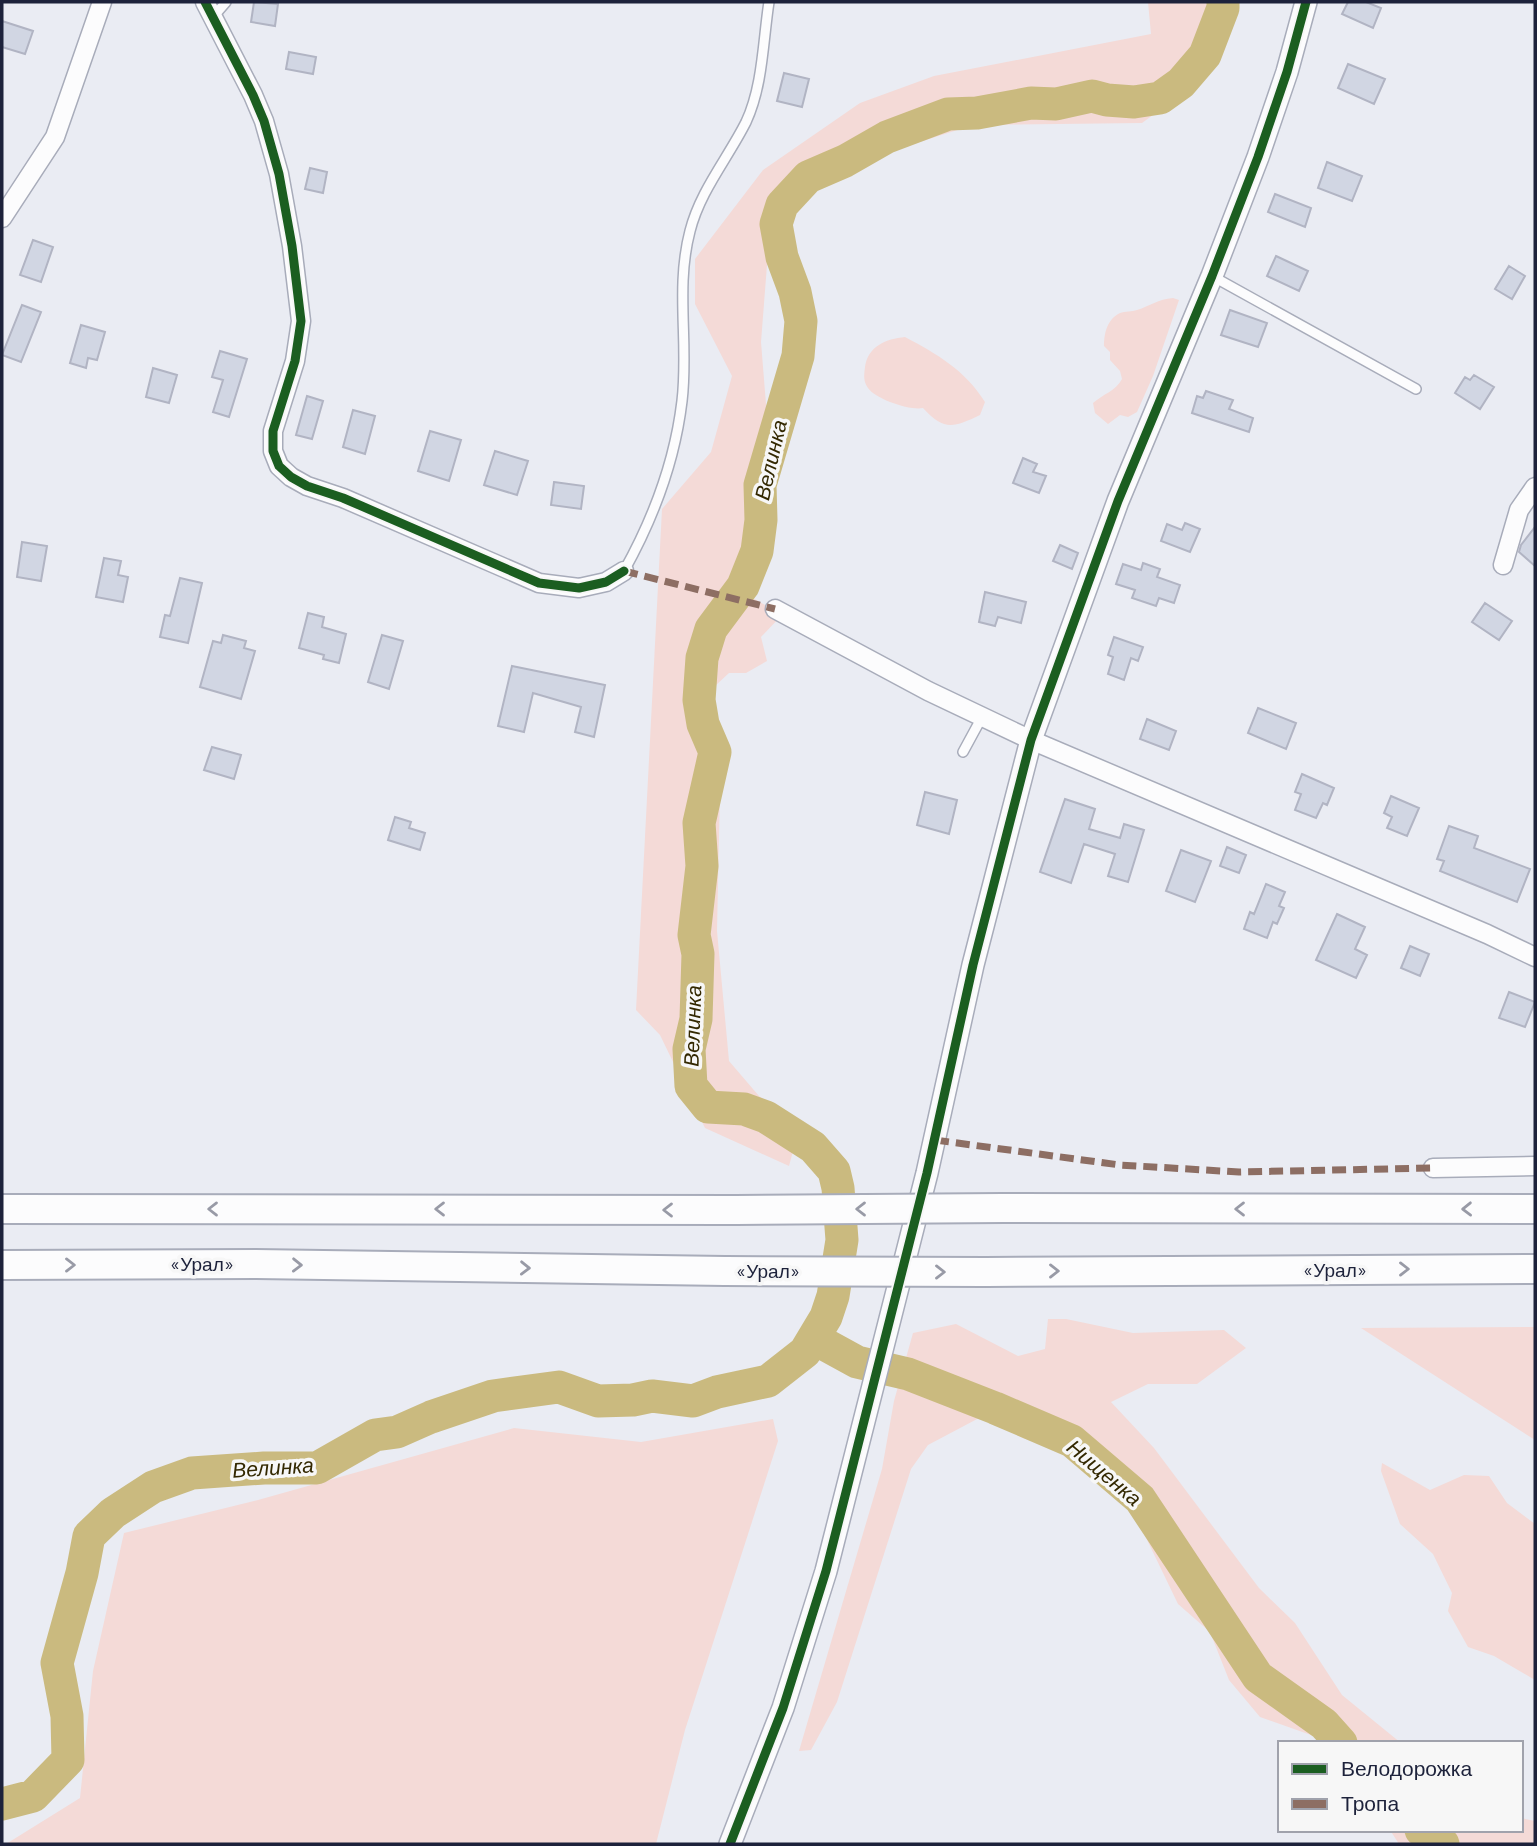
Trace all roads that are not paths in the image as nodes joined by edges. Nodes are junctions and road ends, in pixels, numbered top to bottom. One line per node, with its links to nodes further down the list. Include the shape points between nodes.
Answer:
1 (102, 2): 6 (street, via 55,137)
2 (226, 2): 5 (lane)
3 (769, 2): 11 (lane, via 755,99 690,229 682,278 682,401 666,475 643,537)
4 (1306, 2): 7 (street, via 1263,145)
5 (209, 9): 11 (street, via 264,121 292,246 301,321 295,361 273,431 279,466 307,486 539,583 579,588 606,582)
6 (2, 218)
7 (1212, 276): 8 (lane); 14 (street, via 1118,501)
8 (1416, 389)
9 (1535, 487): 10 (street, via 1519,510)
10 (1503, 565)
11 (624, 571)
12 (775, 609): 13 (street)
13 (982, 717): 14 (street); 15 (lane)
14 (1031, 740): 16 (street); 23 (street, via 826,1571 787,1695)
15 (964, 752)
16 (1535, 957)
17 (1535, 1166): 18 (street)
18 (1433, 1168)
19 (2, 1209): 20 (highway, one-way to 19, bridge)
20 (1535, 1209)
21 (2, 1265): 22 (highway, «Урал», one-way to 22, bridge, via 986,1272)
22 (1535, 1269)
23 (730, 1844)

